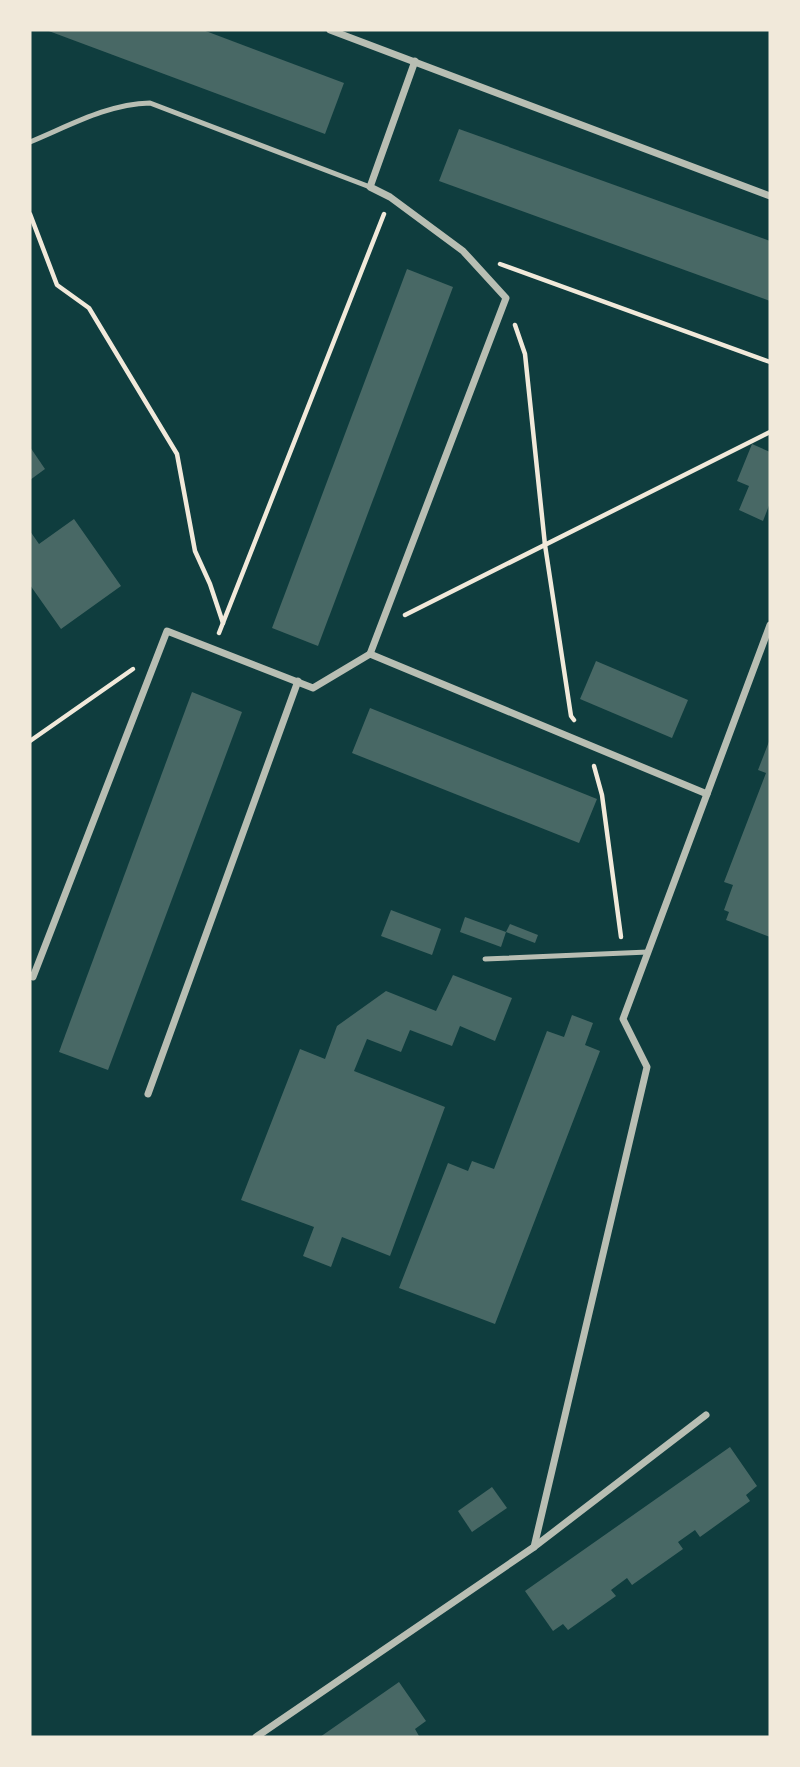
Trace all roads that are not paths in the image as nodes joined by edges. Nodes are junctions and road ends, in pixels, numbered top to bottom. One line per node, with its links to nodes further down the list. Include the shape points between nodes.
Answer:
1 (330, 30): 2 (street)
2 (415, 61): 4 (street); 5 (street)
3 (30, 142): 4 (lane, via 105,111 150,103)
4 (370, 187): 7 (street, via 463,251 506,298)
5 (767, 193)
6 (770, 625): 9 (street)
7 (370, 654): 8 (street, via 313,688); 9 (street)
8 (298, 681): 12 (street, via 167,631 33,977); 13 (street)
9 (707, 794): 10 (street)
10 (648, 952): 11 (lane); 15 (street, via 623,1019 647,1067)
11 (485, 959)
12 (30, 975)
13 (148, 1094)
14 (706, 1415): 15 (street)
15 (534, 1547): 16 (street)
16 (256, 1737)

